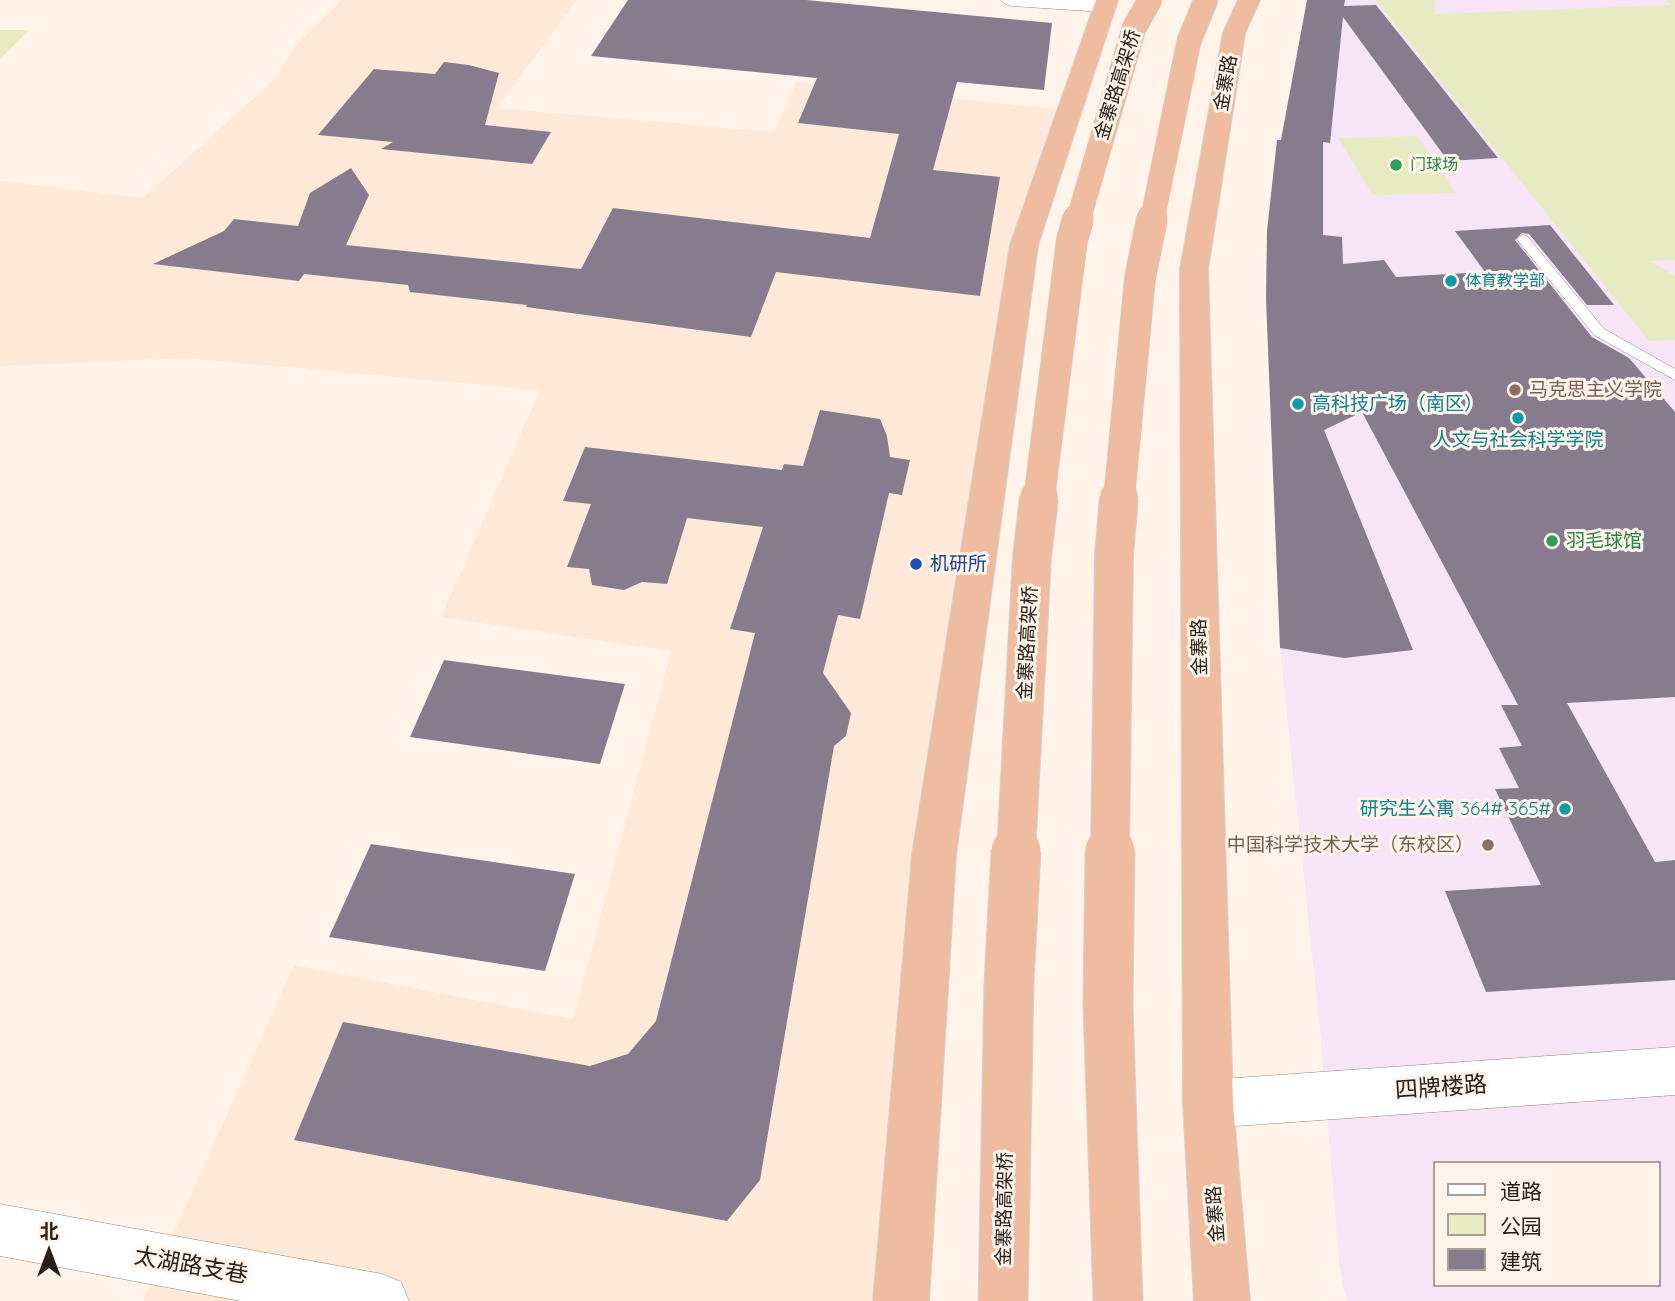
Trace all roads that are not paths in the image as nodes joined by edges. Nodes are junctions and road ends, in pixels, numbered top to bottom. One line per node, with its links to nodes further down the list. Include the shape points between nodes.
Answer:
1 (1012, 0): 5 (street)
2 (1150, 0): 13 (highway, 金寨路高架桥, bridge, via 1135,28 1072,240 1032,557 1009,982)
3 (1206, 0): 14 (highway, bridge, via 1189,41 1140,278 1114,555 1108,1006)
4 (1250, 0): 9 (highway, 金寨路, via 1234,33 1194,269)
5 (1105, 3): 12 (highway, via 1024,246 934,855)
6 (1523, 239): 7 (lane, via 1599,332)
7 (1675, 376)
8 (1675, 1072): 9 (street, 四牌楼路)
9 (1208, 1104): 15 (highway, 金寨路)
10 (0, 1230): 11 (street, 太湖路支巷)
11 (382, 1301)
12 (901, 1301)
13 (1003, 1301)
14 (1118, 1301)
15 (1222, 1301)

